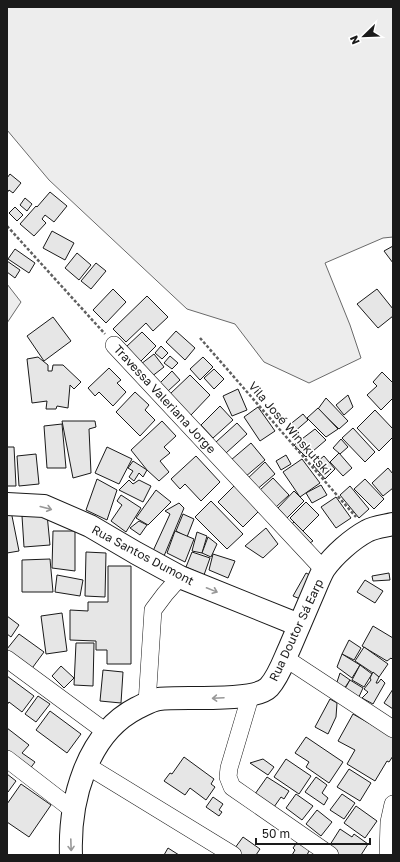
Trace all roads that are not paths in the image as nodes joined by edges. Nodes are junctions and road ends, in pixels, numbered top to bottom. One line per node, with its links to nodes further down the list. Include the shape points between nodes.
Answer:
1 (114, 344): 4 (street, Travessa Valeriana Jorge)
2 (7, 504): 5 (main road, Rua Santos Dumont, one-way to 5, via 44,506 90,526)
3 (393, 524): 4 (main road, Rua Doutor Sá Earp, via 368,530 346,546)
4 (324, 570): 6 (main road, Rua Doutor Sá Earp)
5 (180, 578): 6 (main road, Rua Santos Dumont, one-way to 6); 10 (street, via 153,610)
6 (300, 625): 7 (main road, Rua Doutor Sá Earp)
7 (285, 658): 9 (main road, Rua Doutor Sá Earp, via 269,687); 11 (street)
8 (7, 659): 12 (street)
9 (251, 694): 10 (main road, Rua Doutor Sá Earp, one-way to 10, via 219,698 158,699); 19 (street, via 231,759 228,778 232,787)
10 (147, 703): 12 (main road, Rua Doutor Sá Earp, via 129,712)
11 (393, 729)
12 (106, 732): 14 (main road, Rua Doutor Sá Earp)
13 (7, 760): 16 (street)
14 (87, 766): 16 (main road, Rua Doutor Sá Earp); 18 (street)
15 (393, 804): 20 (street, via 389,822)
16 (73, 810): 17 (main road, Rua Doutor Sá Earp, one-way to 17)
17 (71, 855)
18 (233, 855)
19 (330, 855)
20 (388, 855)

